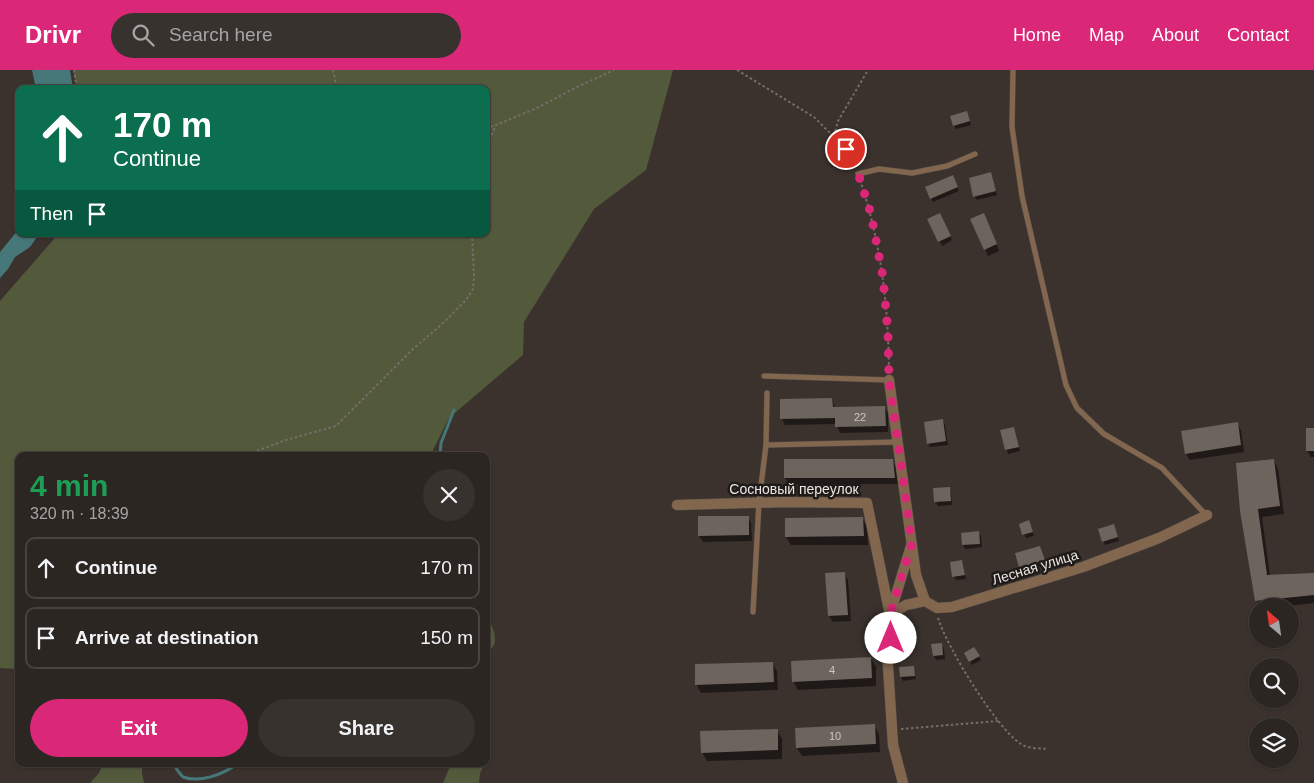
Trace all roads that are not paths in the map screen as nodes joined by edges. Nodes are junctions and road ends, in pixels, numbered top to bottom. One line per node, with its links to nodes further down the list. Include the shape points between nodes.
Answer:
1 (1013, 70): 11 (lane, via 1012,127 1022,196 1066,385 1077,408 1104,434 1162,468)
2 (975, 154): 3 (lane, via 946,166 912,173 879,169)
3 (858, 174)
4 (764, 376): 5 (lane)
5 (889, 380): 7 (street)
6 (767, 393): 8 (lane)
7 (898, 442): 8 (lane); 12 (street)
8 (766, 445): 9 (lane)
9 (759, 502): 10 (street, Сосновый переулок); 14 (lane); 15 (street, Сосновый переулок, via 867,503)
10 (677, 505)
11 (1207, 515): 13 (street, Лесная улица, via 1159,538 1083,567 952,607 937,608)
12 (912, 543): 13 (street, via 916,575); 15 (street)
13 (925, 601): 15 (street, via 906,605)
14 (753, 612)
15 (890, 615): 16 (street, Сосновый переулок, via 891,638 887,650 892,745)
16 (903, 783)

